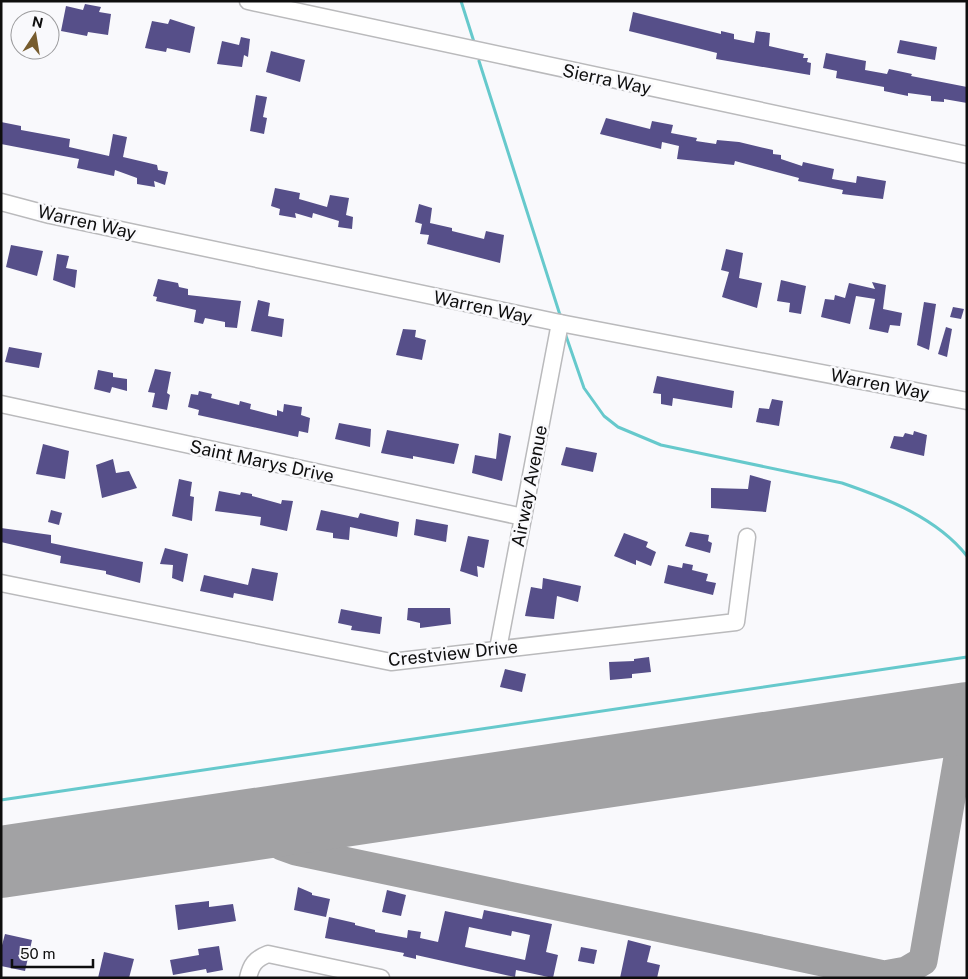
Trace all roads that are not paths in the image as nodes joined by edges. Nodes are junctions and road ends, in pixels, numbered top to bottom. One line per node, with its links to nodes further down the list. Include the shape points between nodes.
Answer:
1 (248, 1): 2 (street, Sierra Way)
2 (967, 155)
3 (1, 202): 4 (street, Warren Way)
4 (560, 323): 5 (street, Warren Way); 7 (street, Airway Avenue)
5 (967, 400)
6 (1, 404): 7 (street, Saint Marys Drive)
7 (523, 517): 10 (street, Airway Avenue)
8 (747, 537): 10 (street, Crestview Drive, via 736,622)
9 (1, 583): 10 (street, Crestview Drive, via 391,662)
10 (498, 649)
11 (248, 978): 12 (street, via 251,966 268,954)
12 (381, 978)

